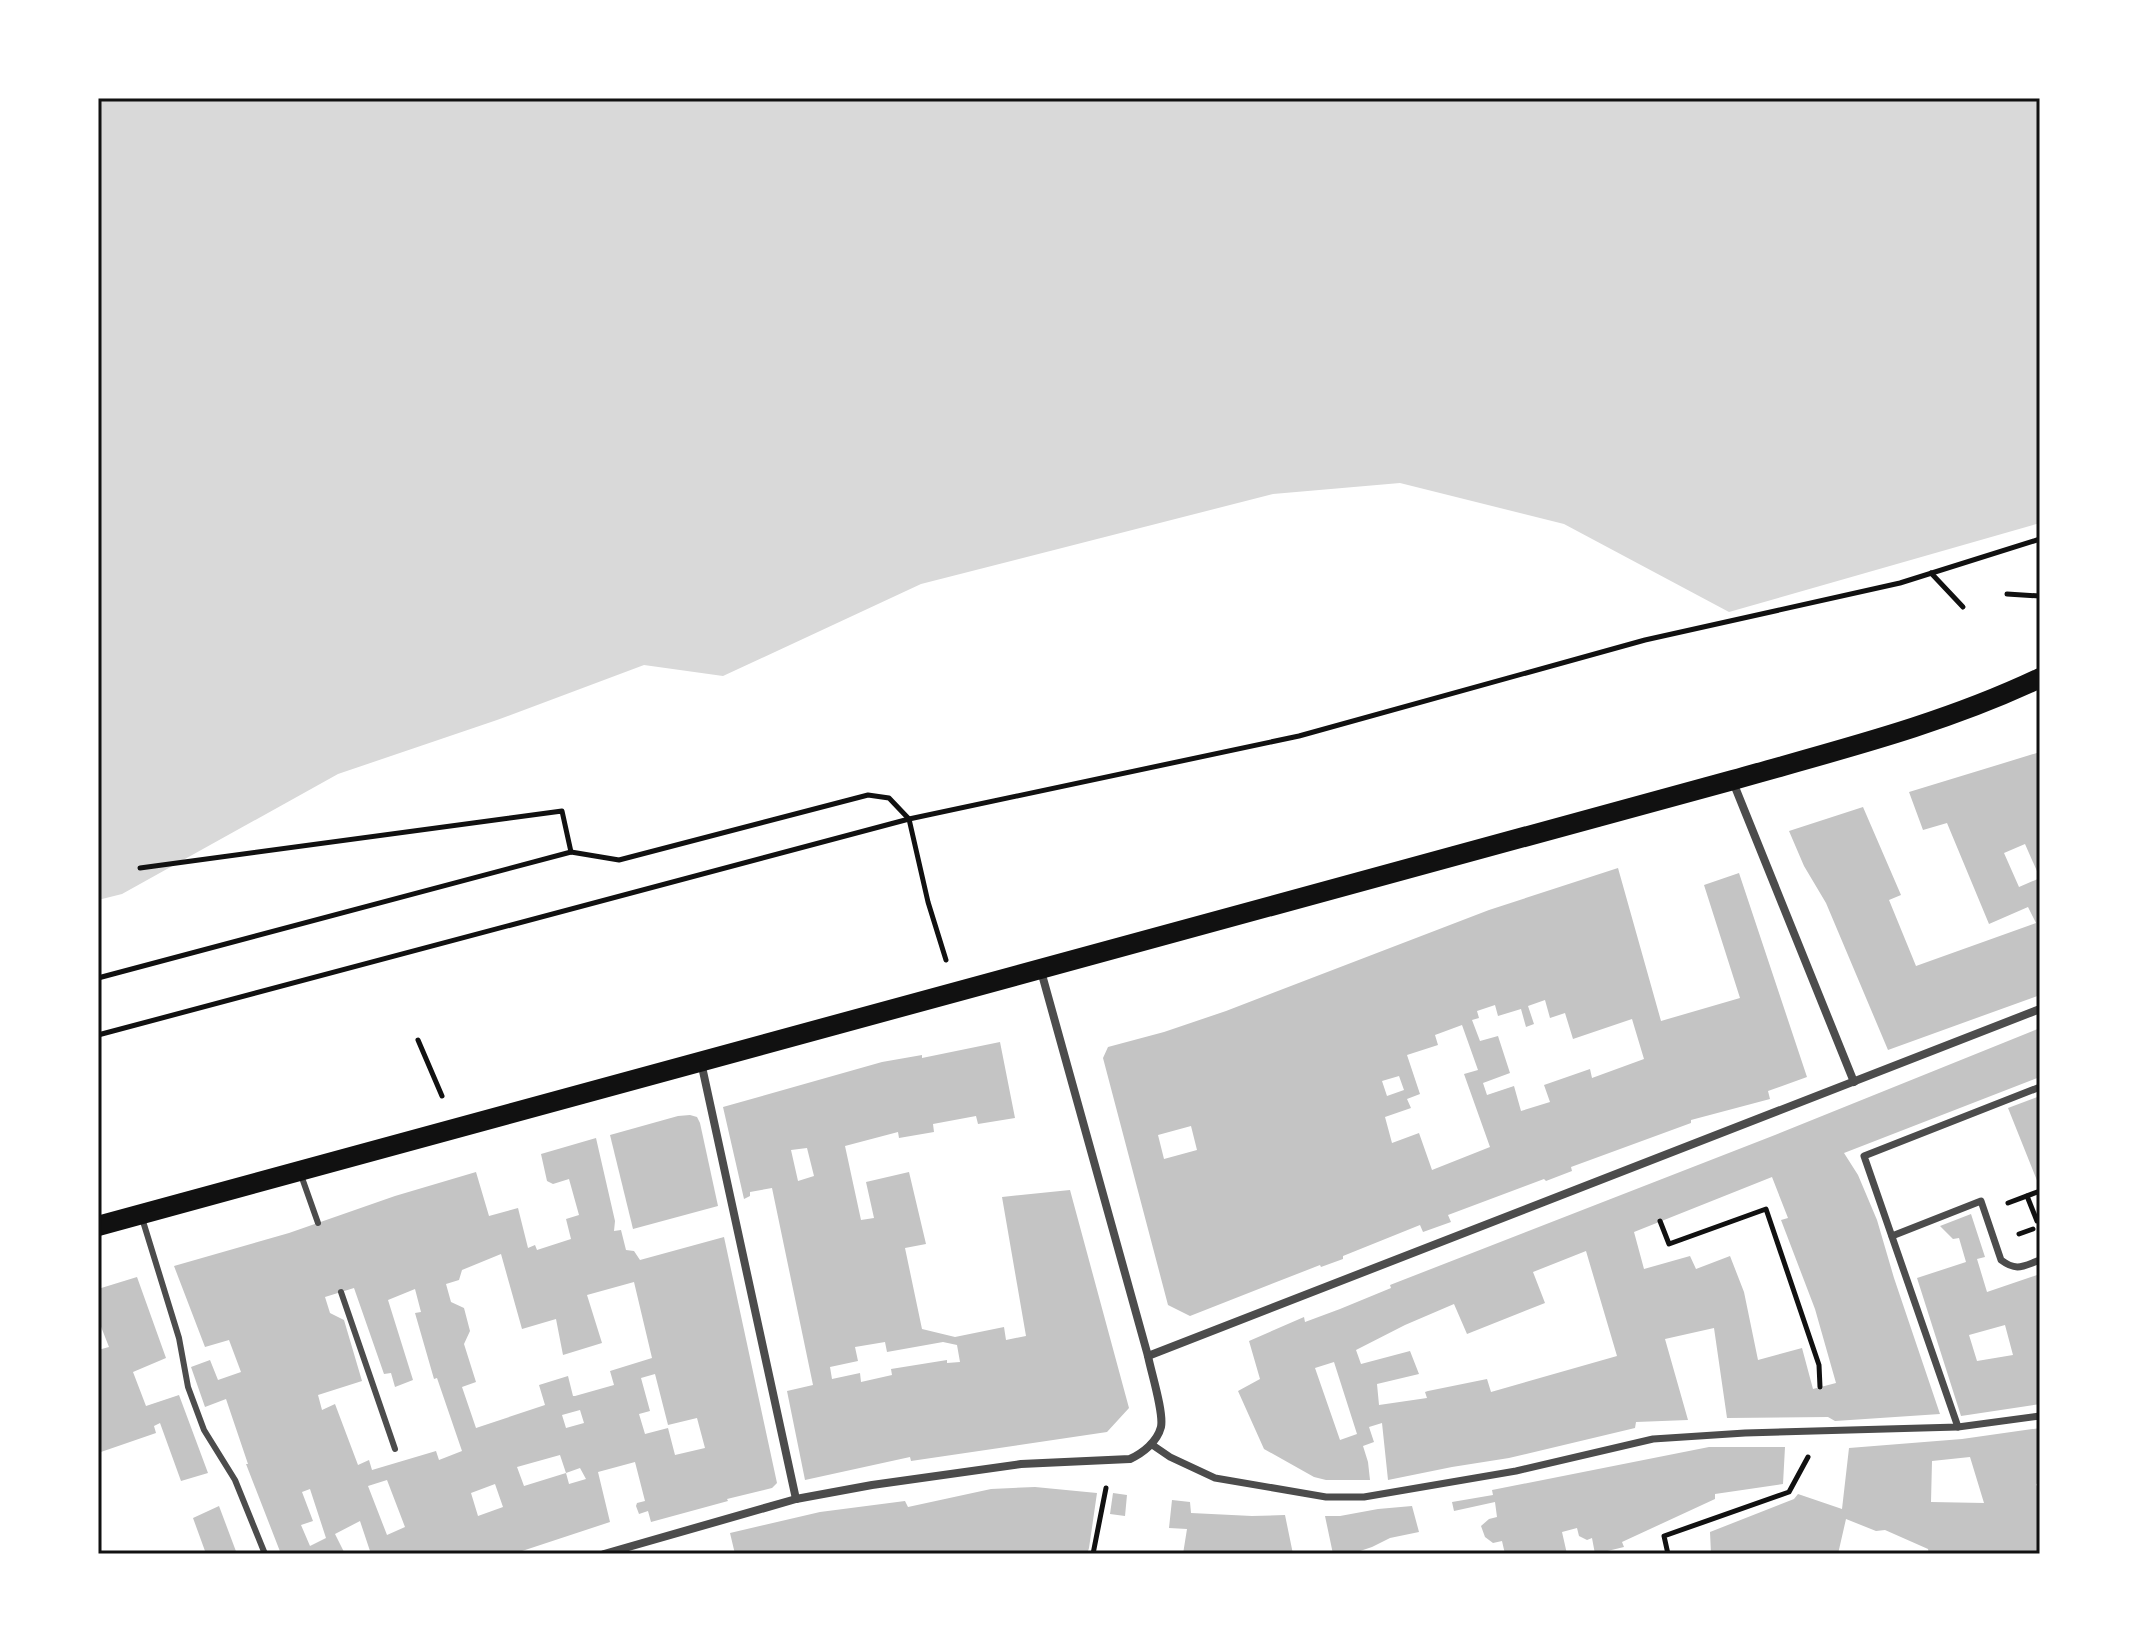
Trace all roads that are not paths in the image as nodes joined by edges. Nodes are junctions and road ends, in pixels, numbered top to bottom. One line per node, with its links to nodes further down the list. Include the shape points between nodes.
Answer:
1 (2040, 678): 2 (main road, via 1920,727)
2 (1733, 780): 3 (main road); 6 (street)
3 (1041, 970): 5 (main road); 15 (street)
4 (2040, 1009): 6 (street)
5 (701, 1062): 8 (main road); 20 (street)
6 (1854, 1082): 15 (street)
7 (2040, 1087): 12 (street, via 1864,1156)
8 (300, 1171): 9 (main road); 10 (lane)
9 (141, 1215): 11 (main road); 21 (lane, via 179,1338 188,1387)
10 (318, 1223)
11 (98, 1226)
12 (1892, 1236): 13 (street, via 1981,1201 2001,1260 2016,1268); 17 (street)
13 (2040, 1260)
14 (341, 1292): 19 (lane)
15 (1148, 1356): 18 (street, via 1161,1426)
16 (2040, 1416): 17 (street)
17 (1958, 1427): 18 (street, via 1653,1439 1516,1471 1364,1497 1326,1497 1215,1478)
18 (1151, 1444): 20 (street, via 1130,1459 1021,1464)
19 (395, 1449)
20 (796, 1499): 22 (street)
21 (265, 1554)
22 (604, 1554)

